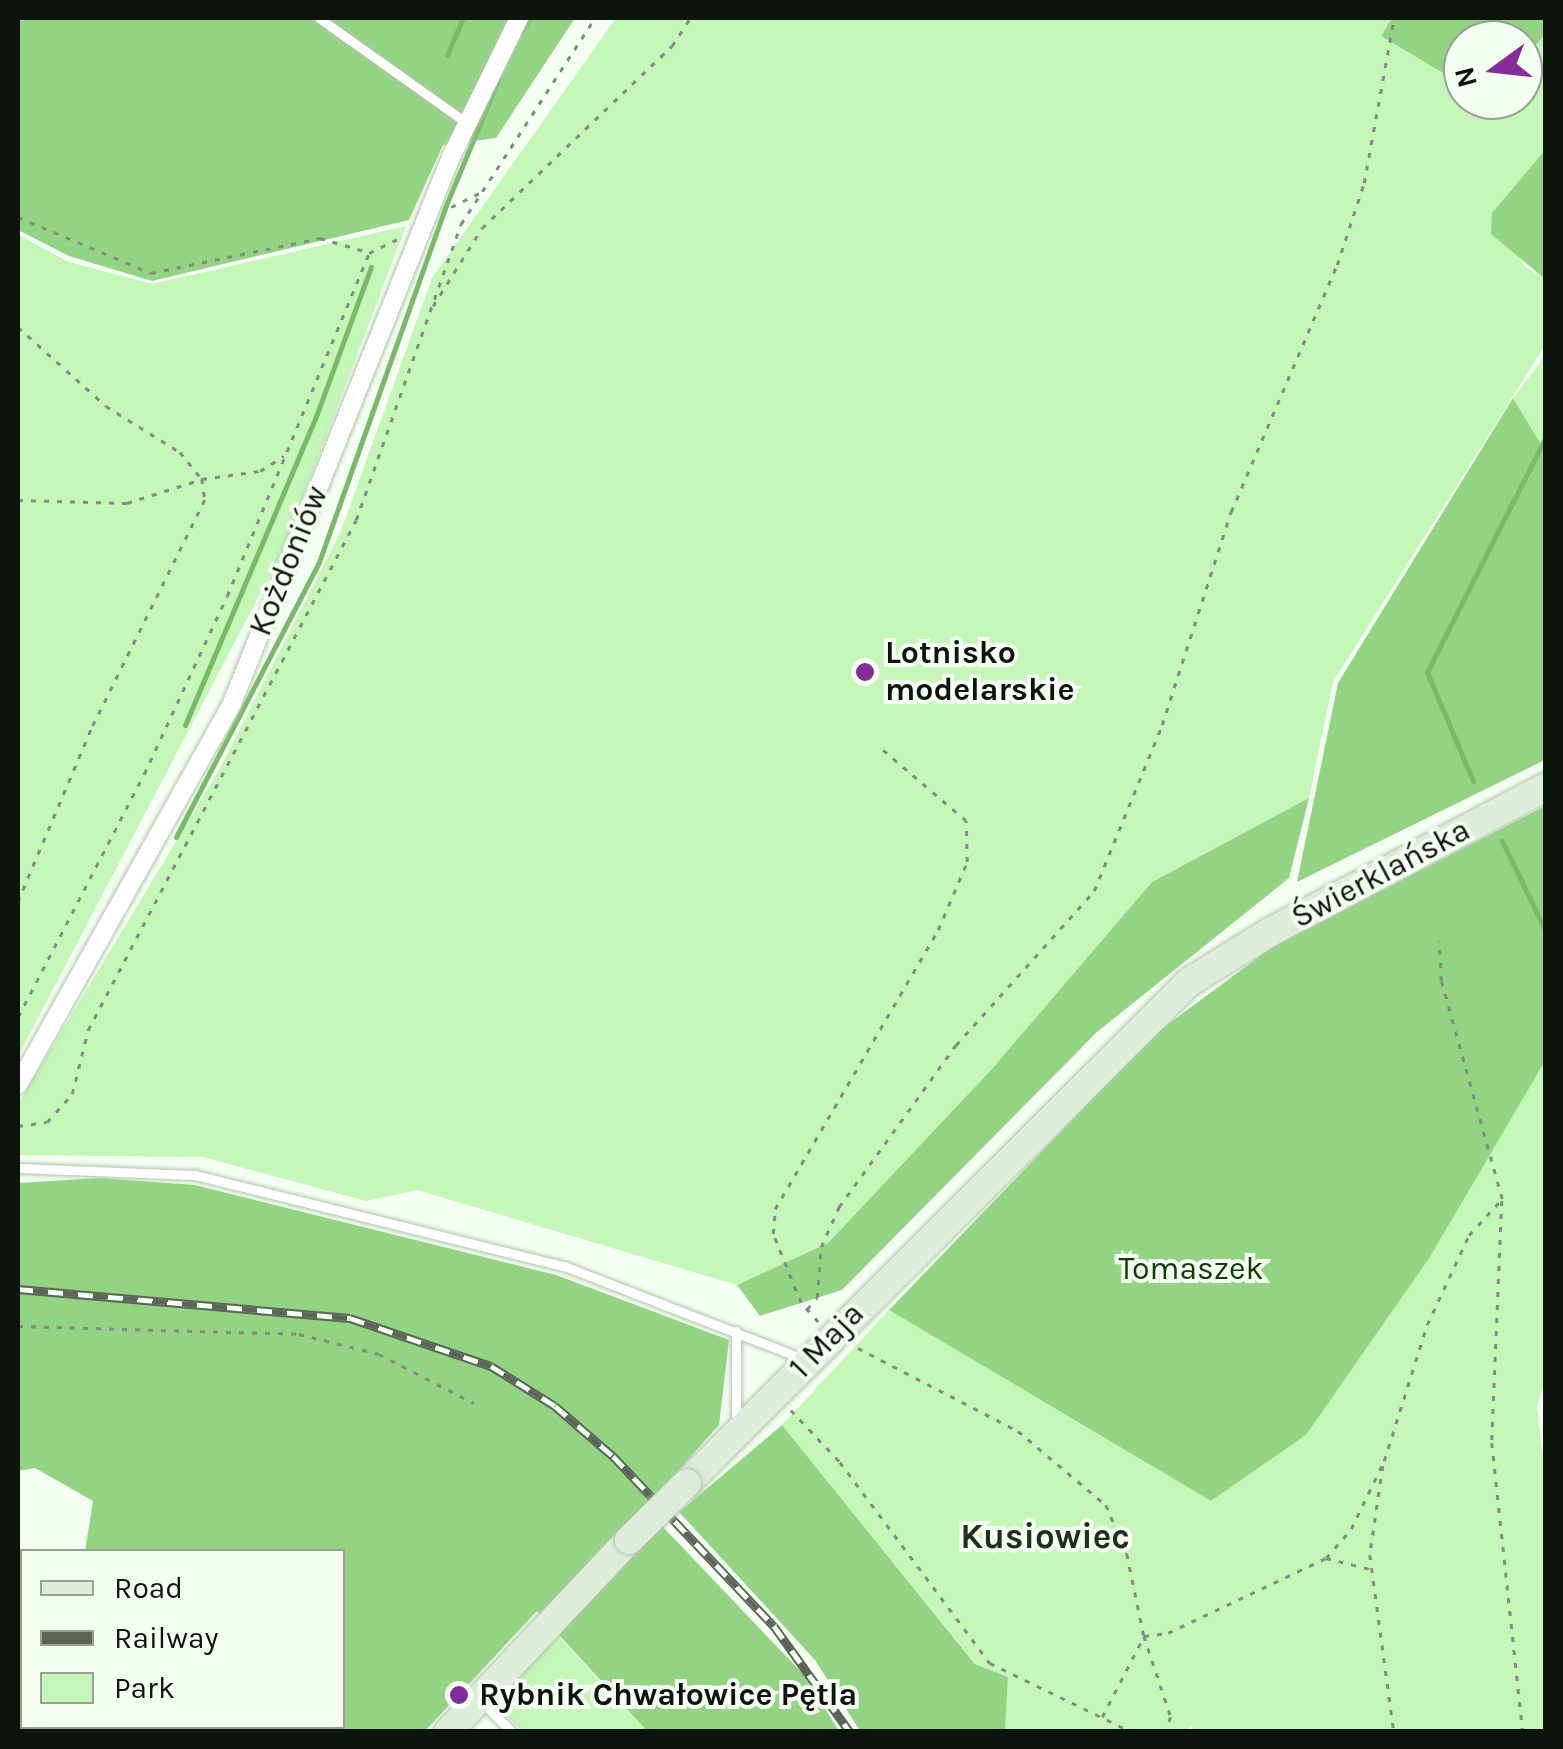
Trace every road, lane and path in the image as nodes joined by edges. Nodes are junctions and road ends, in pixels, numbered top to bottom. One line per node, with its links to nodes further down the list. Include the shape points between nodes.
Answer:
1 (319, 18): 6 (lane)
2 (518, 18): 6 (street, Kożdoniów)
3 (595, 18): 10 (path, via 462,224)
4 (690, 18): 10 (path, via 672,46 482,228)
5 (1394, 18): 25 (path, via 1364,183 1231,512 1162,724 1094,891 956,1045 840,1207 821,1247 817,1298)
6 (467, 123): 8 (street, Kożdoniów)
7 (18, 217): 9 (path, via 151,272 320,238)
8 (422, 228): 9 (path); 21 (street, Kożdoniów, via 232,703)
9 (369, 252): 12 (path)
10 (430, 312): 22 (path, via 356,520 88,1030 72,1094 47,1122)
11 (18, 327): 13 (path, via 106,406 180,452)
12 (285, 455): 13 (path, via 260,471); 20 (path, via 144,774)
13 (202, 480): 14 (path, via 106,506); 17 (path, via 196,524 91,730)
14 (18, 500)
15 (879, 747): 25 (path, via 966,821 968,862 938,930 775,1208 773,1234)
16 (1546, 787): 19 (main road, Świerklańska)
17 (18, 902)
18 (1439, 941): 24 (path, via 1441,982)
19 (1218, 962): 28 (main road, 1 Maja, via 1170,998)
20 (18, 1017)
21 (18, 1085)
22 (18, 1126)
23 (18, 1168): 27 (lane, via 195,1175 564,1266)
24 (1502, 1199): 33 (path, via 1469,1235 1427,1324); 44 (path, via 1492,1443)
25 (806, 1310): 28 (path)
26 (18, 1326): 31 (path, via 299,1334 380,1354)
27 (736, 1332): 29 (lane); 32 (lane)
28 (833, 1334): 29 (main road, 1 Maja); 36 (path, via 1018,1430 1106,1505 1127,1554)
29 (807, 1361): 30 (main road, 1 Maja)
30 (775, 1395): 32 (main road, 1 Maja); 38 (path, via 840,1462 990,1663)
31 (474, 1403)
32 (736, 1432): 37 (main road, 1 Maja, bridge)
33 (1384, 1461): 34 (path, via 1351,1529); 35 (path)
34 (1326, 1558): 35 (path); 36 (path, via 1168,1633)
35 (1372, 1570): 43 (path)
36 (1144, 1636): 38 (path); 42 (path, via 1171,1717)
37 (477, 1697): 39 (main road, 1 Maja); 40 (lane)
38 (1102, 1717): 41 (path)
39 (448, 1732)
40 (512, 1732)
41 (1132, 1732)
42 (1165, 1732)
43 (1394, 1732)
44 (1523, 1732)

